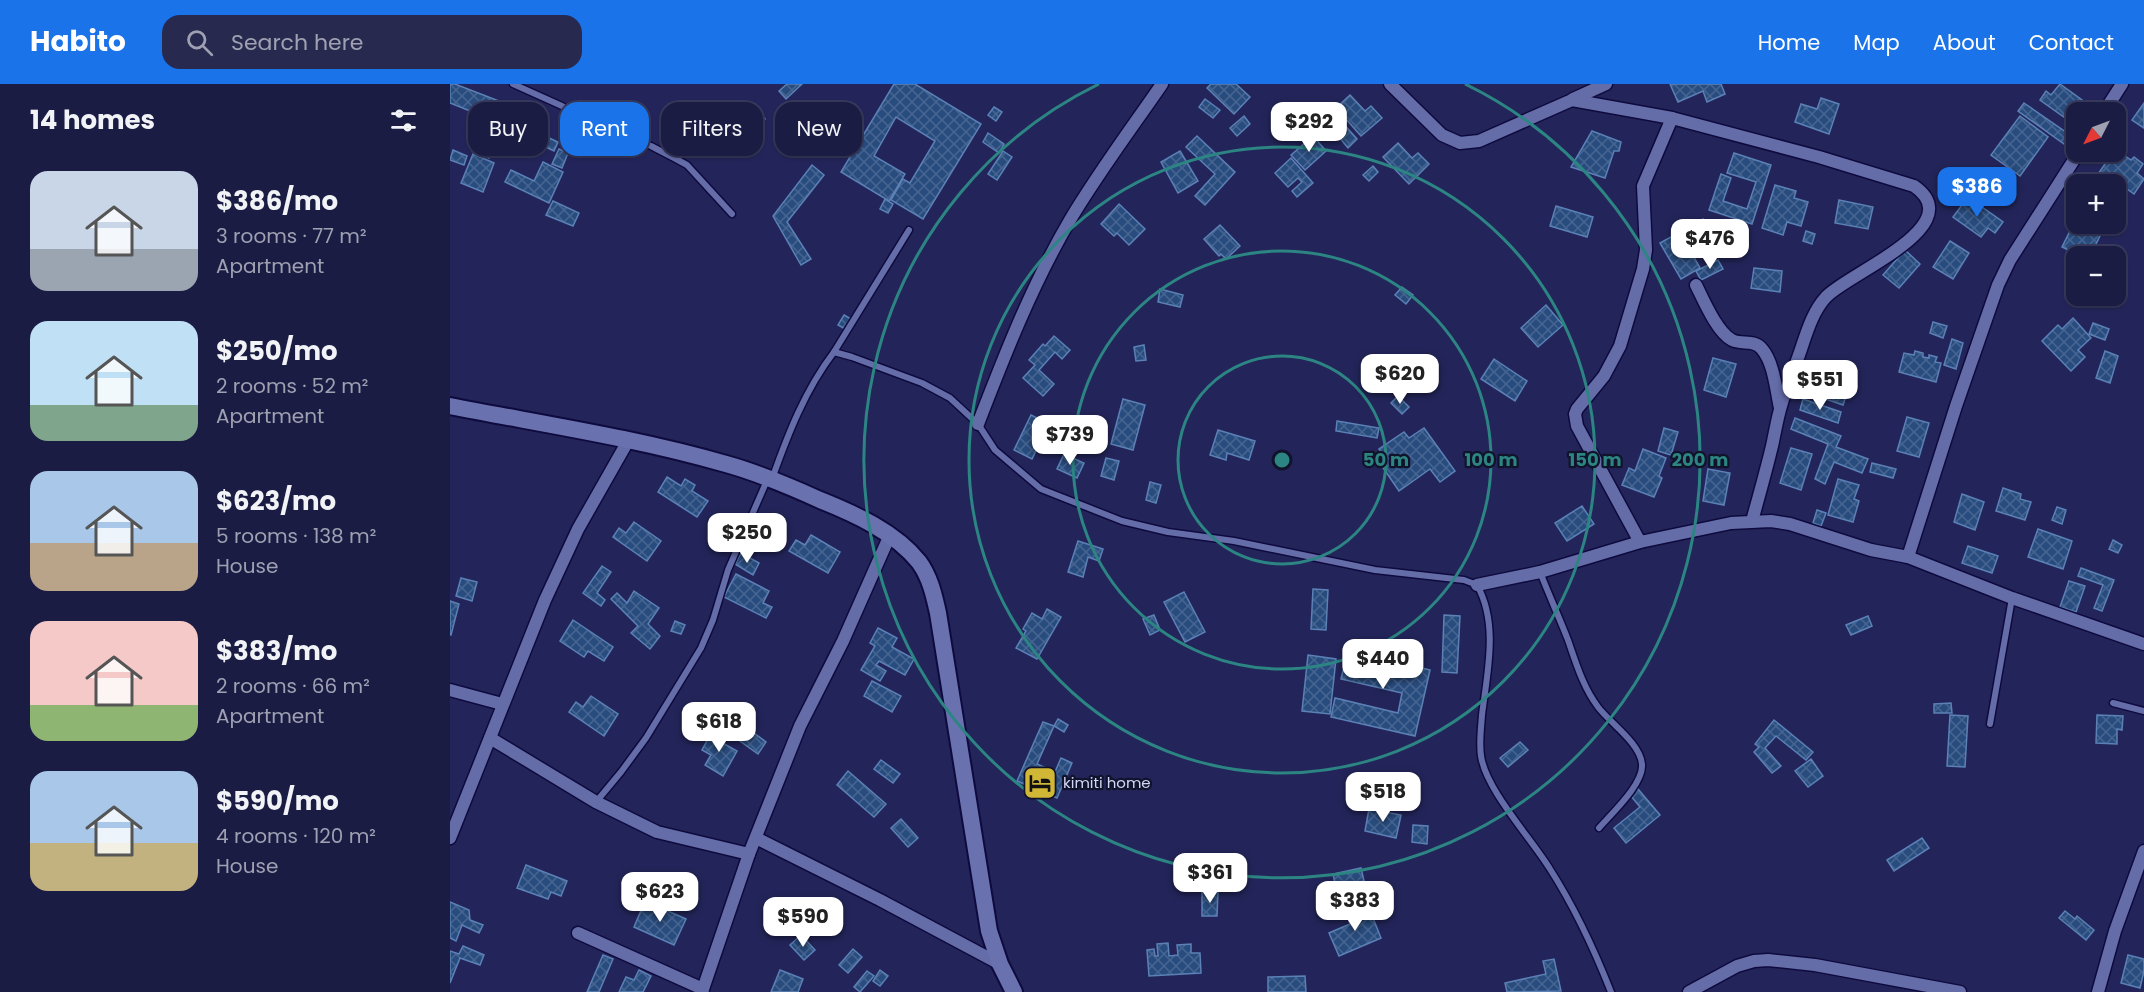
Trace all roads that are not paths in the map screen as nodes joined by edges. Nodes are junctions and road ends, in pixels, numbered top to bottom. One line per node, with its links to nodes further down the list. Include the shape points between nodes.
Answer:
1 (513, 84): 10 (lane, via 562,106 590,124 682,162)
2 (1162, 84): 16 (street, via 1050,257 1024,308)
3 (1390, 84): 6 (street, via 1442,135 1460,143 1479,141)
4 (1606, 84): 6 (street)
5 (2122, 84): 7 (street)
6 (1572, 100): 8 (street)
7 (2110, 102)
8 (1672, 118): 15 (street, via 1914,186 1928,202 1927,222 1914,236 1834,288 1820,304); 21 (street, via 1642,186 1646,250 1620,346 1604,376 1575,414 1577,426)
9 (2073, 162): 22 (street, via 1998,285)
10 (732, 214)
11 (909, 230): 13 (lane)
12 (1696, 285): 15 (street, via 1723,333 1732,340 1762,348)
13 (834, 352): 16 (lane, via 922,383 950,398); 18 (lane, via 806,397)
14 (450, 406): 17 (street)
15 (1780, 408): 19 (street)
16 (978, 424): 24 (lane, via 995,450 1041,489 1122,520 1168,532)
17 (628, 441): 18 (street); 29 (street, via 574,539)
18 (770, 479): 20 (street, via 847,511); 33 (lane, via 728,570 701,648 646,738)
19 (1752, 521): 21 (street); 22 (street, via 1790,524 1847,544)
20 (890, 535): 37 (street, via 800,726); 41 (street, via 920,563 931,585 989,931)
21 (1640, 542): 23 (street)
22 (1908, 557): 25 (street)
23 (1540, 572): 24 (street); 35 (lane, via 1587,690 1628,738 1643,766 1624,800)
24 (1477, 585): 44 (lane, via 1489,613 1481,758 1490,782 1550,868 1581,923)
25 (2012, 598): 26 (street); 31 (lane)
26 (2144, 644)
27 (450, 690): 29 (street)
28 (2114, 703): 30 (lane)
29 (502, 704): 32 (street)
30 (2144, 711)
31 (1990, 724)
32 (490, 738): 33 (street); 34 (street)
33 (596, 802): 39 (street, via 657,832)
34 (453, 824): 36 (street)
35 (1599, 828)
36 (450, 838)
37 (756, 838): 39 (street); 41 (street)
38 (2144, 851): 47 (street)
39 (749, 854): 42 (street)
40 (578, 933): 42 (street)
41 (1000, 964): 43 (street)
42 (702, 990)
43 (1014, 992)
44 (1611, 992)
45 (1689, 992): 46 (street, via 1737,966 1768,960)
46 (1960, 992)
47 (2098, 992)

